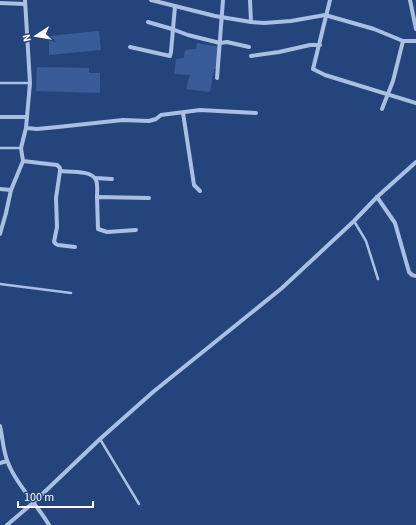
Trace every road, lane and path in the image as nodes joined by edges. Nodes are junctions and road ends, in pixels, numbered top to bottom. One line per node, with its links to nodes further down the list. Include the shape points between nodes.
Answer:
1 (151, 0): 8 (street)
2 (223, 0): 9 (street)
3 (250, 0): 12 (street)
4 (330, 0): 10 (street)
5 (410, 0): 14 (street)
6 (25, 2): 7 (street); 24 (street)
7 (0, 3)
8 (175, 6): 9 (street); 13 (street)
9 (222, 16): 12 (street); 17 (street)
10 (325, 16): 12 (street, via 291,21); 15 (street); 18 (street)
11 (148, 22): 13 (street)
12 (251, 22)
13 (172, 29): 17 (street); 19 (street, via 170,56)
14 (416, 29)
15 (403, 41): 16 (street); 25 (street)
16 (416, 41)
17 (220, 42): 20 (street); 22 (street)
18 (320, 45): 21 (street); 25 (street, via 313,69)
19 (130, 47)
20 (249, 47)
21 (251, 56)
22 (217, 78)
23 (0, 83): 24 (lane)
24 (30, 84): 31 (street)
25 (388, 94): 26 (street); 27 (street)
26 (416, 103)
27 (382, 109)
28 (182, 113): 29 (street, via 200,110); 32 (street, via 161,115 156,120 149,121 124,120); 42 (street, via 194,185)
29 (256, 113)
30 (0, 117): 31 (street)
31 (27, 117): 32 (street)
32 (26, 128): 34 (street)
33 (0, 148): 34 (lane)
34 (21, 148): 35 (street)
35 (23, 161): 37 (street, via 57,165); 41 (street)
36 (416, 162): 44 (street)
37 (60, 171): 38 (street, via 89,174); 49 (street, via 54,242)
38 (95, 178): 39 (street); 43 (street)
39 (112, 179)
40 (0, 189): 41 (street)
41 (11, 190): 48 (street)
42 (200, 191)
43 (97, 197): 45 (street); 47 (street, via 98,229 107,232)
44 (377, 197): 46 (street); 50 (street, via 395,223 409,272)
45 (149, 198)
46 (354, 221): 51 (lane, via 366,241); 55 (street, via 282,288 153,392)
47 (136, 230)
48 (0, 234)
49 (75, 247)
50 (416, 276)
51 (378, 279)
52 (0, 284): 53 (lane)
53 (71, 293)
54 (0, 426): 56 (street)
55 (100, 439): 58 (street); 59 (lane)
56 (7, 461): 57 (street); 58 (street, via 18,482)
57 (0, 463)
58 (34, 502): 60 (street); 61 (street)
59 (139, 504)
60 (7, 525)
61 (49, 525)

